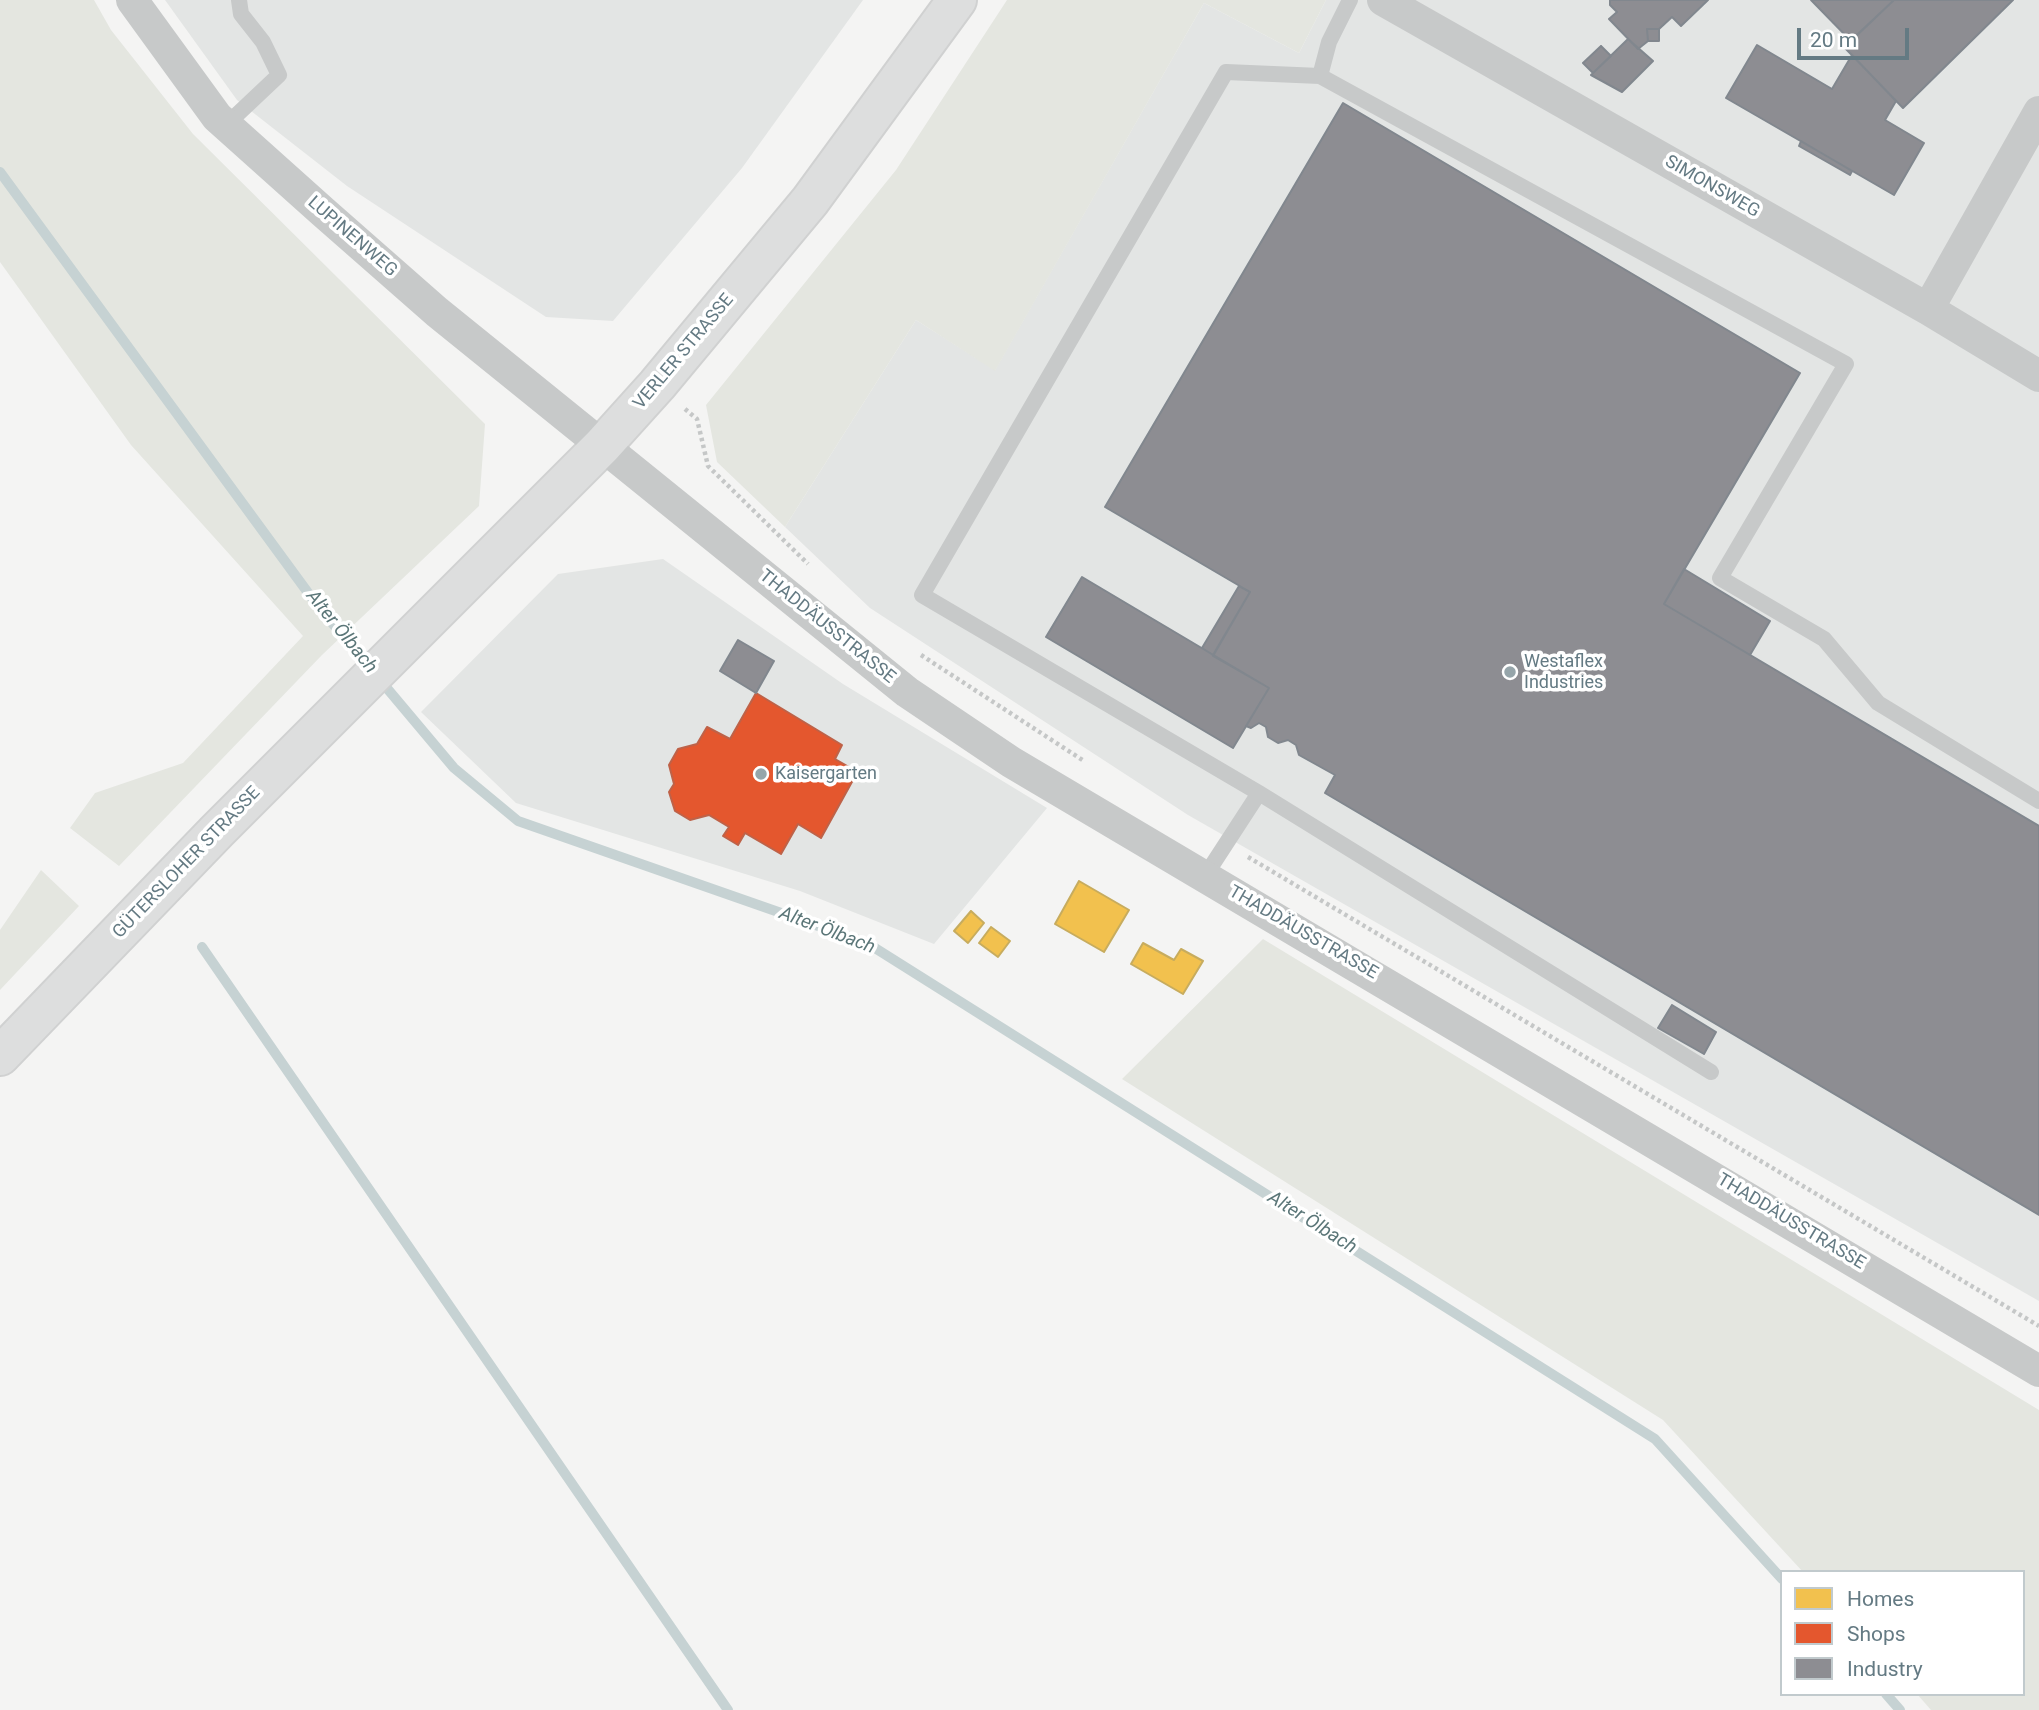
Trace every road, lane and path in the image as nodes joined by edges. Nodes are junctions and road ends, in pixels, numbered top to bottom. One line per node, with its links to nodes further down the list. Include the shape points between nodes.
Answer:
1 (132, 0): 8 (street, LUPINENWEG)
2 (239, 0): 8 (lane, via 241,14 279,75)
3 (957, 0): 11 (main road, VERLER STRASSE, via 810,201)
4 (1350, 0): 6 (lane, via 1329,42)
5 (1383, 0): 9 (street, SIMONSWEG)
6 (1320, 76): 17 (lane, via 1226,72 922,595); 18 (lane, via 1846,364 1720,578 1824,639 1878,703)
7 (2039, 112): 9 (street)
8 (226, 125): 12 (street, LUPINENWEG, via 438,312)
9 (1928, 309): 10 (street, SIMONSWEG)
10 (2039, 376)
11 (657, 385): 12 (main road, VERLER STRASSE); 13 (path, via 697,419 708,466)
12 (602, 446): 15 (main road, VERLER STRASSE); 20 (street, THADDÄUSSTRASSE, via 907,692 1011,762)
13 (815, 570)
14 (910, 648): 16 (path)
15 (375, 673): 21 (main road, GÜTERSLOHER STRASSE)
16 (1096, 769)
17 (1259, 793): 19 (lane); 22 (lane)
18 (2039, 801)
19 (1227, 845): 20 (lane); 23 (path)
20 (1205, 876): 24 (street, THADDÄUSSTRASSE)
21 (0, 1056)
22 (1711, 1072)
23 (2039, 1326)
24 (2039, 1370)

